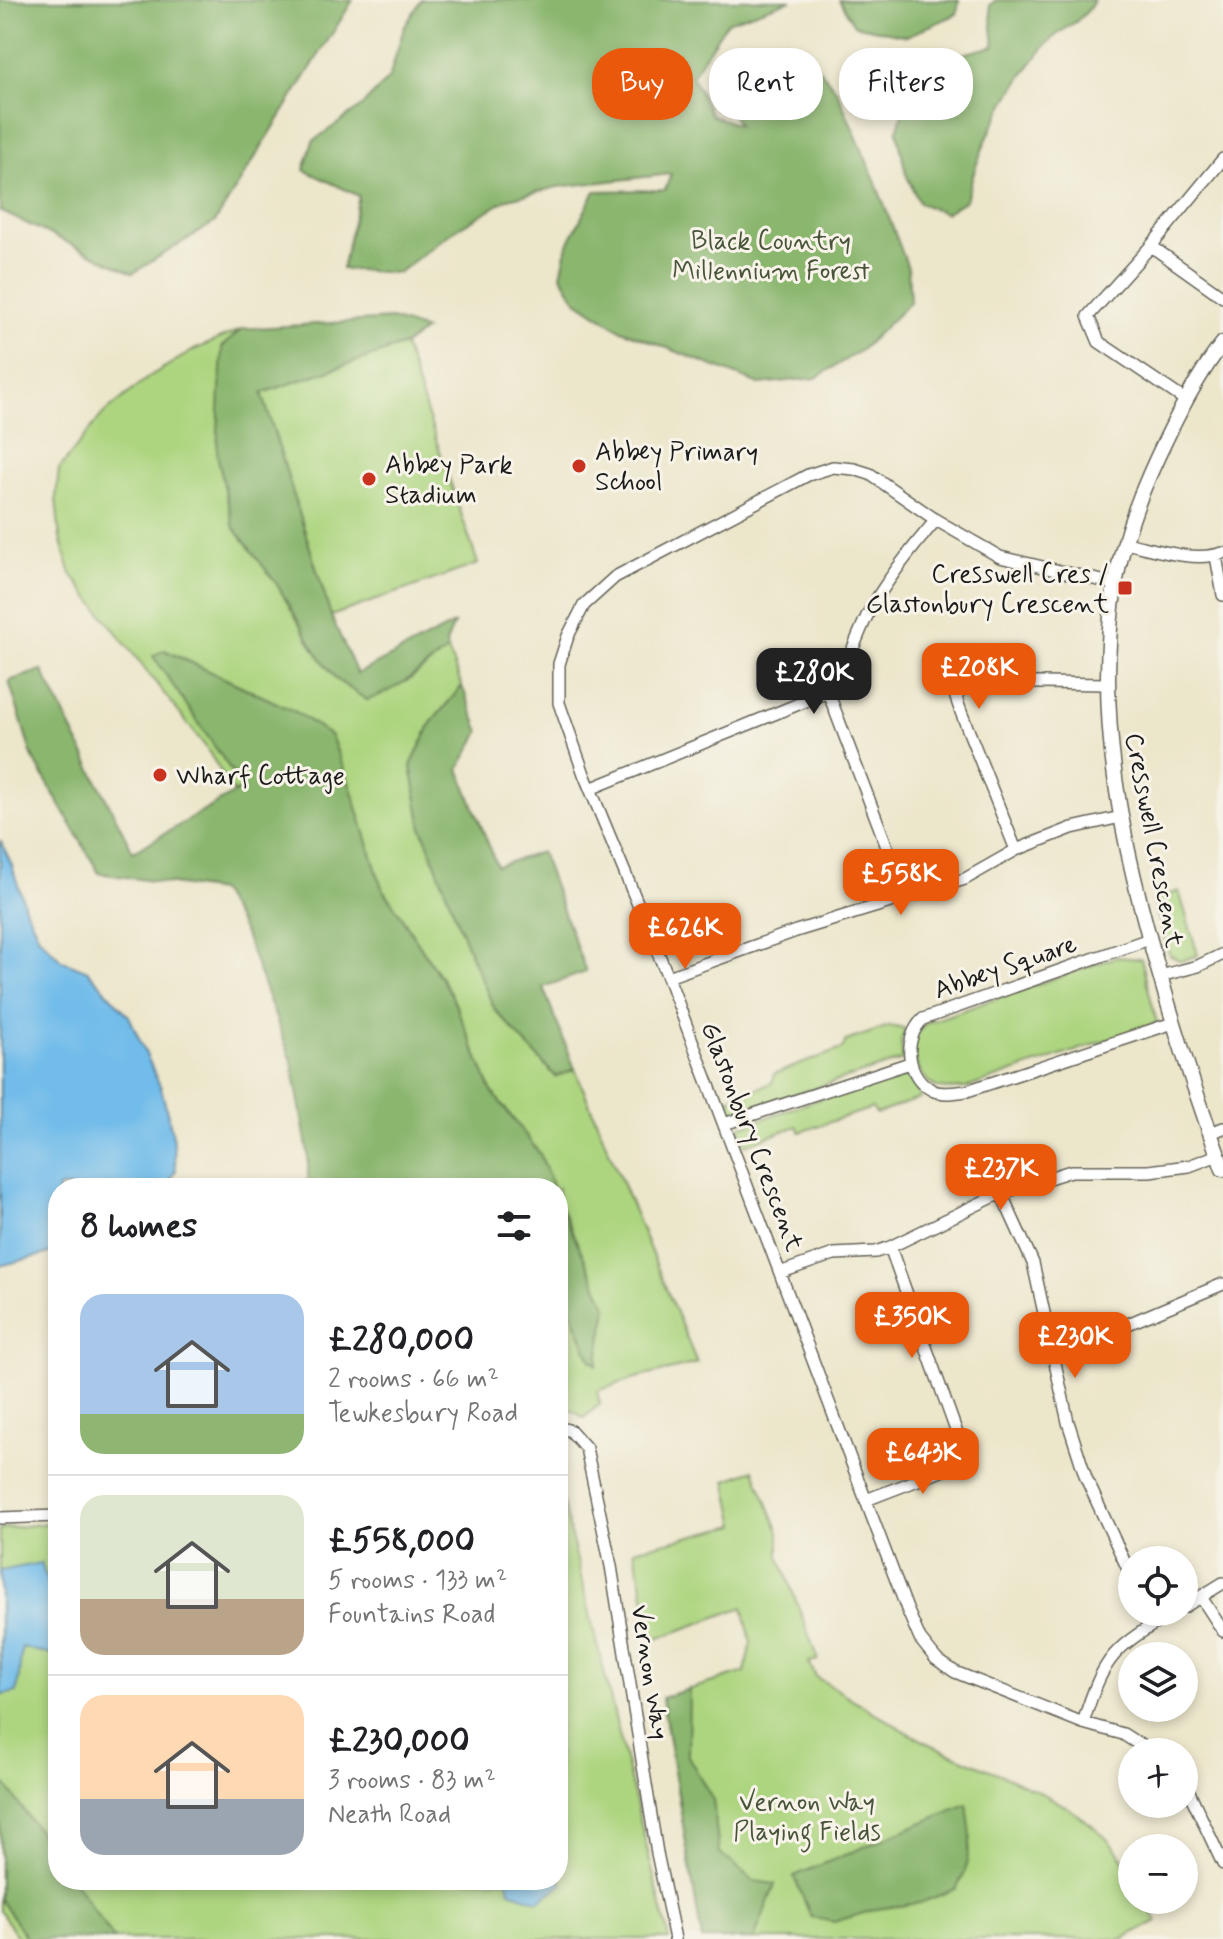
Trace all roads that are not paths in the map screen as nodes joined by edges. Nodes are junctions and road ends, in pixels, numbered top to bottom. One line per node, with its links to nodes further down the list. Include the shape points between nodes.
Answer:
1 (1223, 159): 2 (street)
2 (1151, 246): 3 (street); 5 (street, via 1088,316 1099,342)
3 (1223, 297)
4 (1223, 343): 5 (street, Cresswell Crescent)
5 (1185, 400): 7 (street, Cresswell Crescent, via 1145,482)
6 (936, 520): 9 (street, Glastonbury Crescent, via 1000,557); 12 (street, via 870,611 842,675); 13 (street, Glastonbury Crescent, via 870,474 833,467 760,499 598,590 568,636 558,685 559,703)
7 (1125, 543): 8 (street, via 1175,554); 9 (street, Cresswell Crescent)
8 (1219, 554): 10 (street)
9 (1115, 584): 11 (street, Cresswell Crescent)
10 (1223, 595)
11 (1108, 684): 14 (street, Cresswell Crescent); 15 (street, via 985,681 962,687 956,698)
12 (828, 692): 13 (street); 16 (street)
13 (590, 789): 20 (street, Glastonbury Crescent)
14 (1121, 817): 15 (street, via 1072,828); 17 (street, Cresswell Crescent)
15 (1016, 850): 16 (street, via 965,879)
16 (906, 897): 20 (street)
17 (1149, 939): 19 (street, Cresswell Crescent); 22 (street, Abbey Square, via 923,1019 909,1043)
18 (1223, 954): 19 (street)
19 (1160, 976): 21 (street, Cresswell Crescent)
20 (668, 977): 23 (street, Glastonbury Crescent)
21 (1173, 1023): 22 (street, via 967,1091 936,1092); 24 (street, Cresswell Crescent)
22 (910, 1063): 23 (street)
23 (724, 1124): 28 (street, Glastonbury Crescent)
24 (1217, 1131): 25 (street, Cresswell Crescent)
25 (1220, 1162): 26 (street, via 1149,1171 1071,1171)
26 (1001, 1193): 27 (street); 30 (street, via 1033,1263)
27 (890, 1247): 28 (street, via 834,1254); 32 (street, via 967,1461)
28 (782, 1272): 32 (street, Glastonbury Crescent)
29 (1223, 1284): 30 (street)
30 (1052, 1356): 35 (street, via 1086,1478)
31 (568, 1430): 45 (street, Vernon Way, via 586,1448 611,1566)
32 (866, 1500): 41 (street, Glastonbury Crescent, via 920,1639 936,1659 955,1672)
33 (48, 1516): 34 (street)
34 (0, 1518)
35 (1118, 1548)
36 (1223, 1583): 37 (street)
37 (1201, 1597): 38 (street); 40 (street)
38 (1198, 1599)
39 (1143, 1626): 41 (street, via 1108,1662)
40 (1223, 1631)
41 (1083, 1723): 42 (street, Glastonbury Crescent)
42 (1129, 1738)
43 (1198, 1811): 44 (street)
44 (1223, 1864)
45 (675, 1939)

